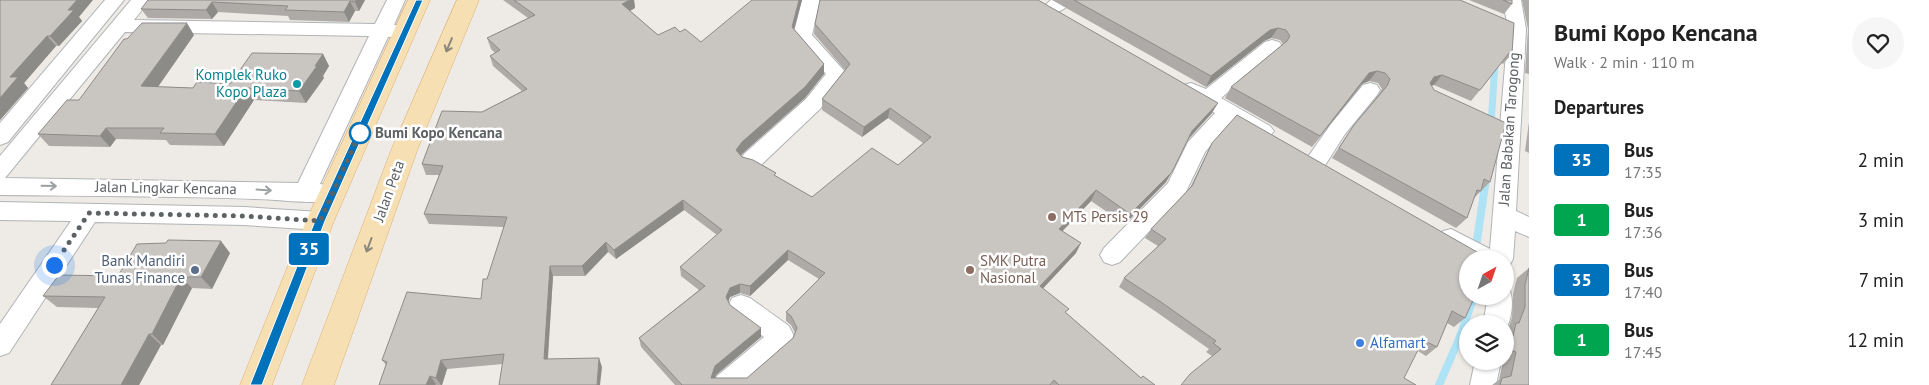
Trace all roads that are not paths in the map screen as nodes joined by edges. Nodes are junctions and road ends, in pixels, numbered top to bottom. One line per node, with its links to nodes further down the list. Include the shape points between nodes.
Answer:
1 (115, 0): 15 (street)
2 (141, 0): 8 (street)
3 (396, 0): 9 (street)
4 (420, 0): 9 (main road)
5 (468, 0): 34 (main road, Jalan Peta, one-way to 34, via 404,148)
6 (811, 0): 16 (street, via 802,36 837,74 813,104)
7 (1512, 0): 23 (street, Jalan Babakan Tarogong, via 1500,126)
8 (120, 26): 9 (street); 17 (street)
9 (393, 30): 19 (street); 20 (main road)
10 (1272, 46): 13 (street)
11 (1174, 80): 13 (street)
12 (1370, 90): 14 (street, via 1338,128 1308,156)
13 (1207, 99): 14 (street)
14 (1229, 111): 29 (street, via 1196,148 1177,188)
15 (0, 137)
16 (752, 160)
17 (4, 162)
18 (0, 186): 19 (street, Jalan Lingkar Kencana, one-way to 19, via 256,190)
19 (304, 194): 20 (street, Jalan Lingkar Kencana)
20 (333, 194): 24 (main road)
21 (0, 210): 22 (street, Jalan Lingkar Kencana)
22 (89, 213): 24 (street, Jalan Lingkar Kencana); 31 (street)
23 (1503, 216): 25 (street); 28 (street, Jalan Babakan Tarogong)
24 (320, 221): 33 (main road)
25 (1529, 228)
26 (1436, 229): 27 (street)
27 (1472, 250)
28 (1501, 250)
29 (1112, 255)
30 (742, 306): 35 (street, via 782,338)
31 (0, 345)
32 (1486, 370): 36 (street)
33 (256, 385)
34 (318, 385)
35 (726, 385)
36 (1483, 385)

